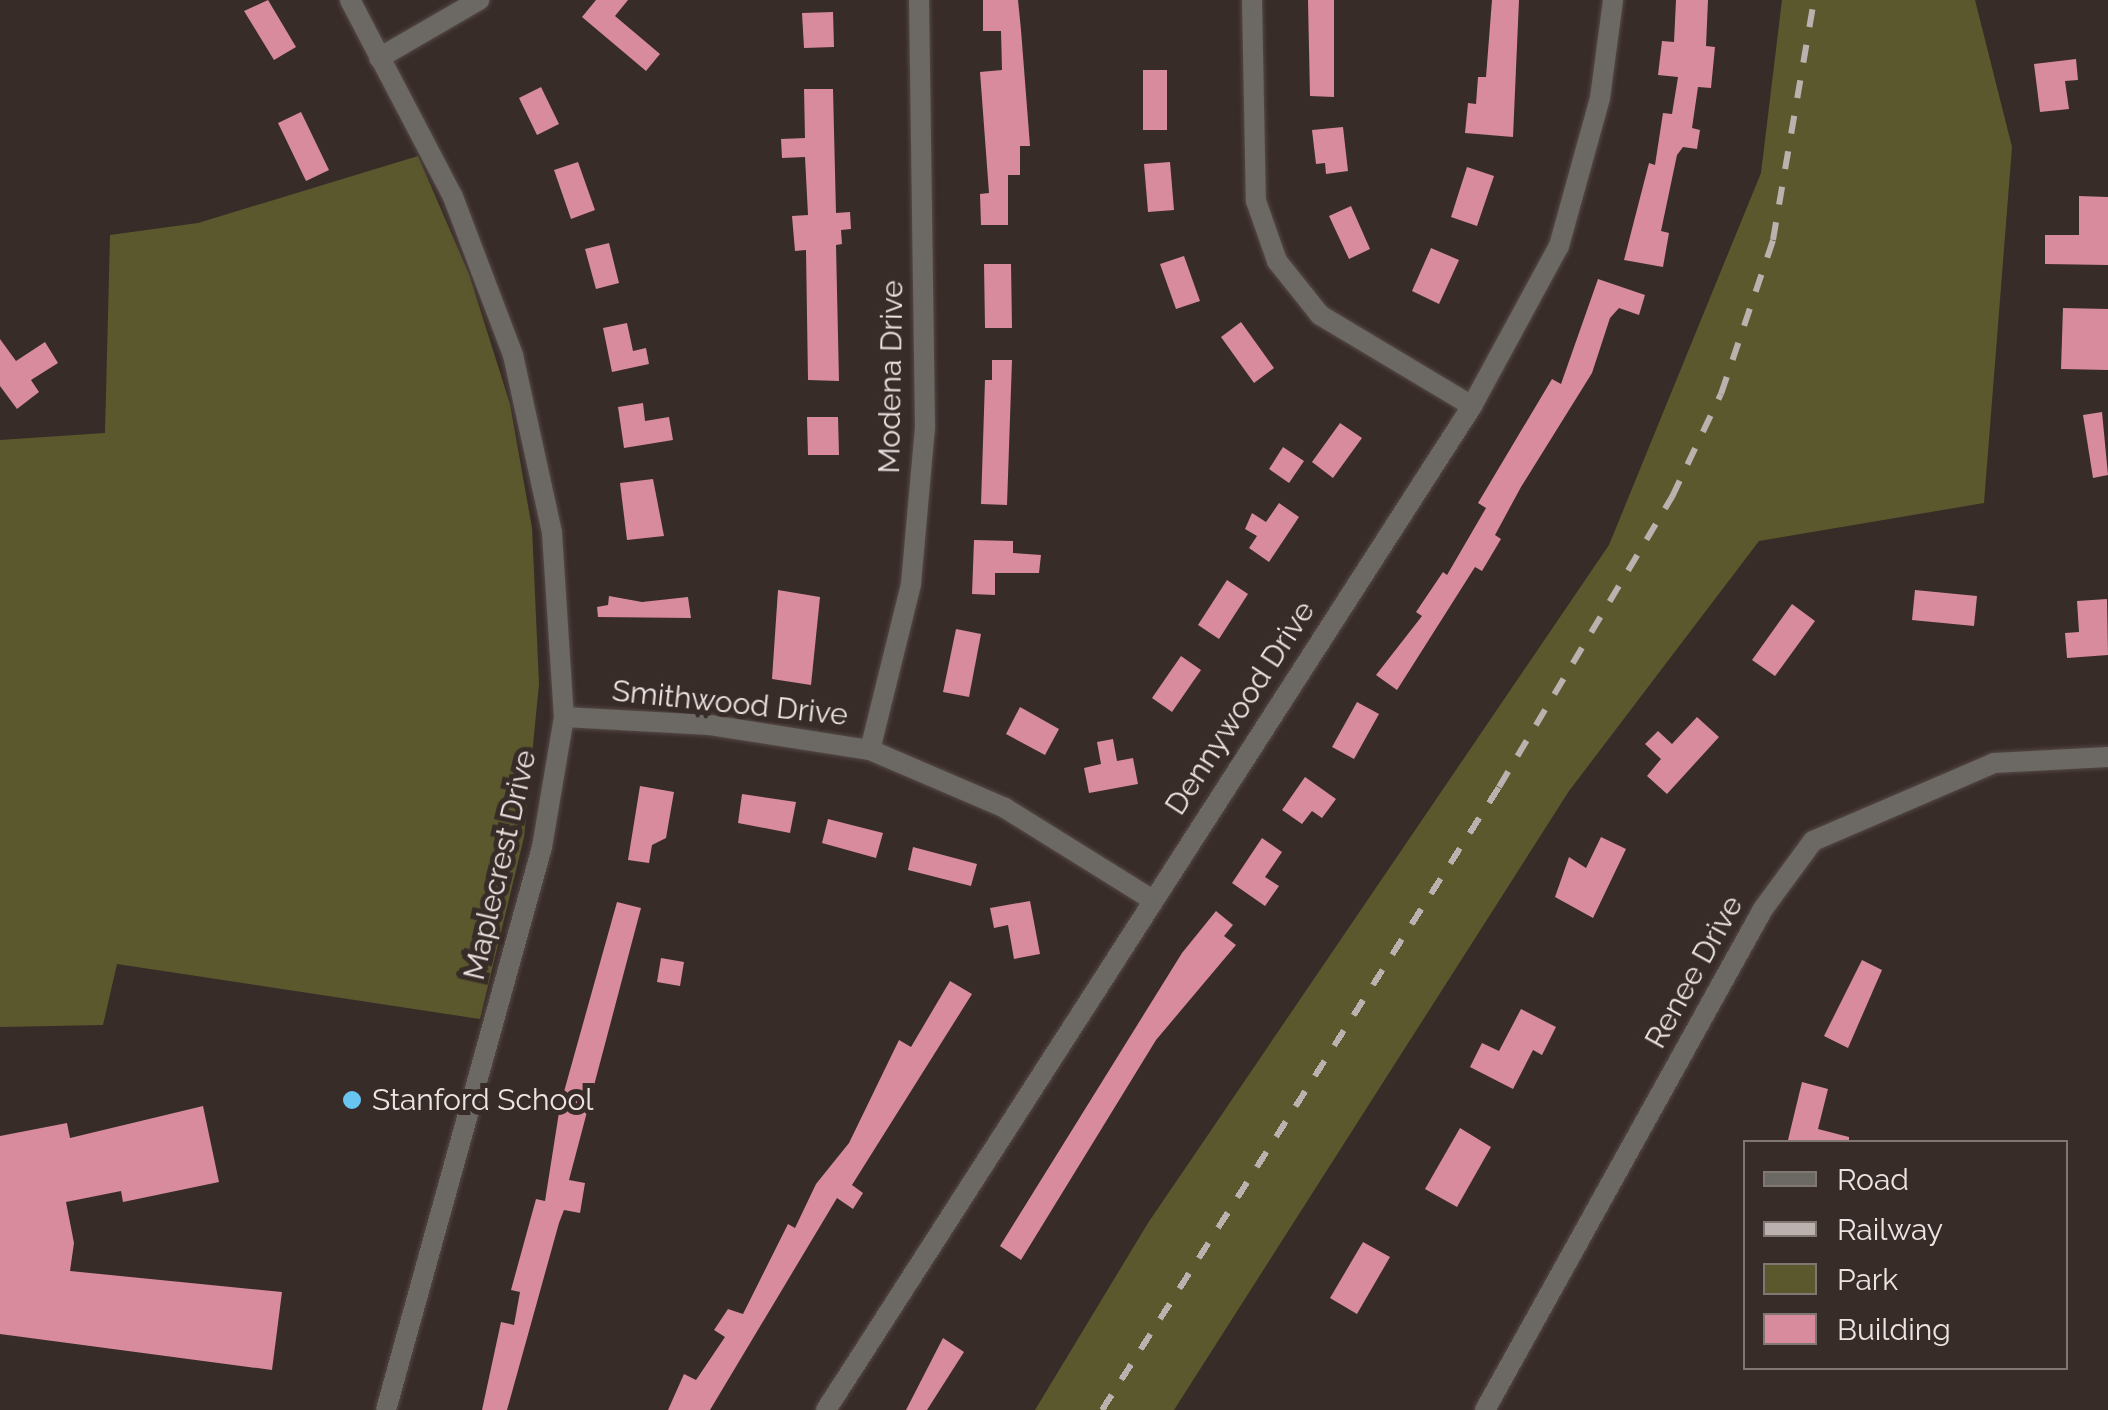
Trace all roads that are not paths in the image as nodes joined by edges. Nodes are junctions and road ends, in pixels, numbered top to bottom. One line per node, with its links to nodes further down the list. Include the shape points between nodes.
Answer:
1 (350, 0): 6 (street, Maplecrest Drive)
2 (479, 0): 6 (street)
3 (919, 0): 9 (street, Modena Drive, via 925,427 911,584)
4 (1252, 0): 7 (street, via 1256,200 1278,261 1320,316)
5 (1612, 0): 7 (street, Dennywood Drive, via 1600,98 1559,246)
6 (379, 58): 8 (street, Maplecrest Drive, via 453,197 513,355 552,533)
7 (1472, 406): 11 (street, Dennywood Drive)
8 (564, 716): 9 (street, Smithwood Drive, via 710,725); 12 (street, Maplecrest Drive, via 542,847)
9 (870, 750): 11 (street, Smithwood Drive, via 1005,808)
10 (2108, 758): 14 (street, Renee Drive, via 1994,764 1813,841 1763,909)
11 (1151, 899): 13 (street, Dennywood Drive)
12 (386, 1410)
13 (826, 1410)
14 (1485, 1410)

